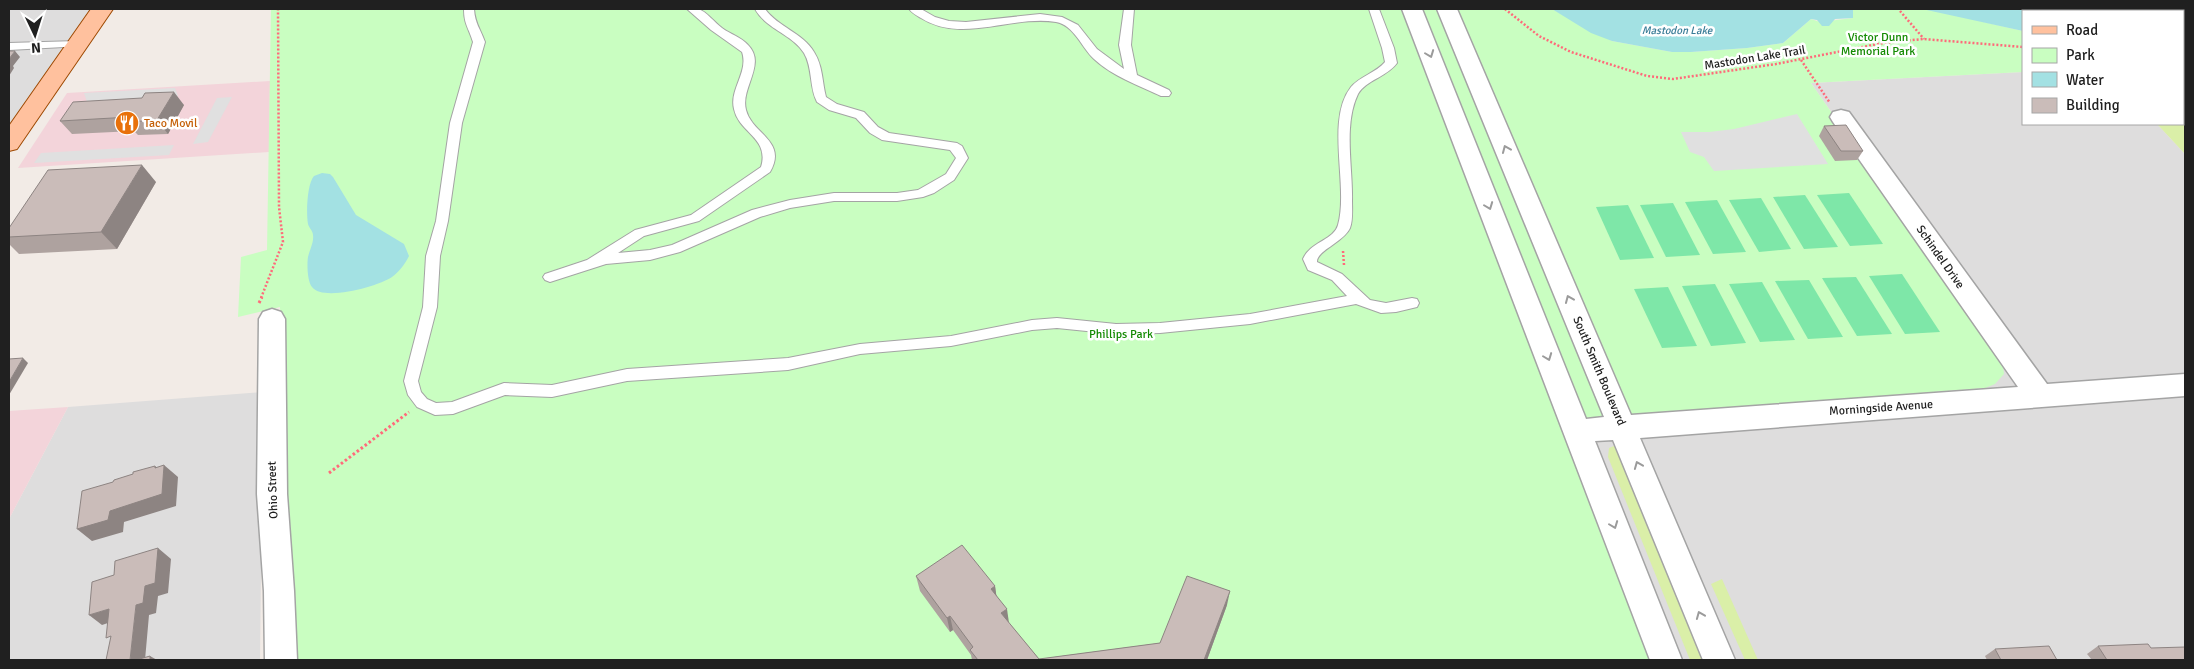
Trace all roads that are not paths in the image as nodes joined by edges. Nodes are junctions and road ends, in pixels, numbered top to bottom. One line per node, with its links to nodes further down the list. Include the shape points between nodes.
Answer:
1 (102, 9): 10 (main road)
2 (469, 9): 21 (lane, via 470,25 479,42 456,123 442,221 433,256 430,308 412,375 412,388 422,403 435,409 444,410 504,390 552,391 627,375 788,364 860,349 951,341 1045,323 1160,328 1258,318)
3 (692, 9): 19 (lane, via 747,51 750,62 739,109 768,148 770,161 759,175 695,218 640,233)
4 (760, 9): 19 (lane, via 774,26 808,52 814,64 821,99 833,107 860,114 874,130 886,137 953,146 962,158 956,170 941,184 919,194 853,196 790,204 756,214 675,249)
5 (914, 9): 12 (lane, via 930,19 953,25 982,26 1040,18 1065,21 1077,28 1093,52)
6 (1129, 9): 12 (lane, via 1125,45)
7 (1374, 9): 21 (lane, via 1391,63 1352,94 1346,132 1344,229 1310,259 1311,265 1341,280)
8 (1412, 9): 14 (street, one-way to 14)
9 (1447, 9): 13 (street, South Smith Boulevard)
10 (78, 44): 11 (lane); 17 (main road)
11 (9, 47)
12 (1131, 76): 15 (lane)
13 (1478, 82): 14 (street); 26 (street, South Smith Boulevard, one-way to 13)
14 (1442, 84): 27 (street, one-way to 27)
15 (1165, 93)
16 (1836, 112): 25 (street, Schindel Drive)
17 (16, 122): 18 (main road)
18 (9, 143)
19 (592, 262): 20 (lane)
20 (550, 277)
21 (1357, 299): 22 (lane, via 1378,308)
22 (1412, 303)
23 (265, 312): 28 (street, Ohio Street)
24 (2185, 385): 25 (street, Morningside Avenue)
25 (2040, 396): 26 (street, Morningside Avenue)
26 (1622, 428): 27 (street, Morningside Avenue); 30 (street, South Smith Boulevard, one-way to 26)
27 (1577, 430): 29 (street, one-way to 29)
28 (281, 660)
29 (1666, 660)
30 (1719, 660)

